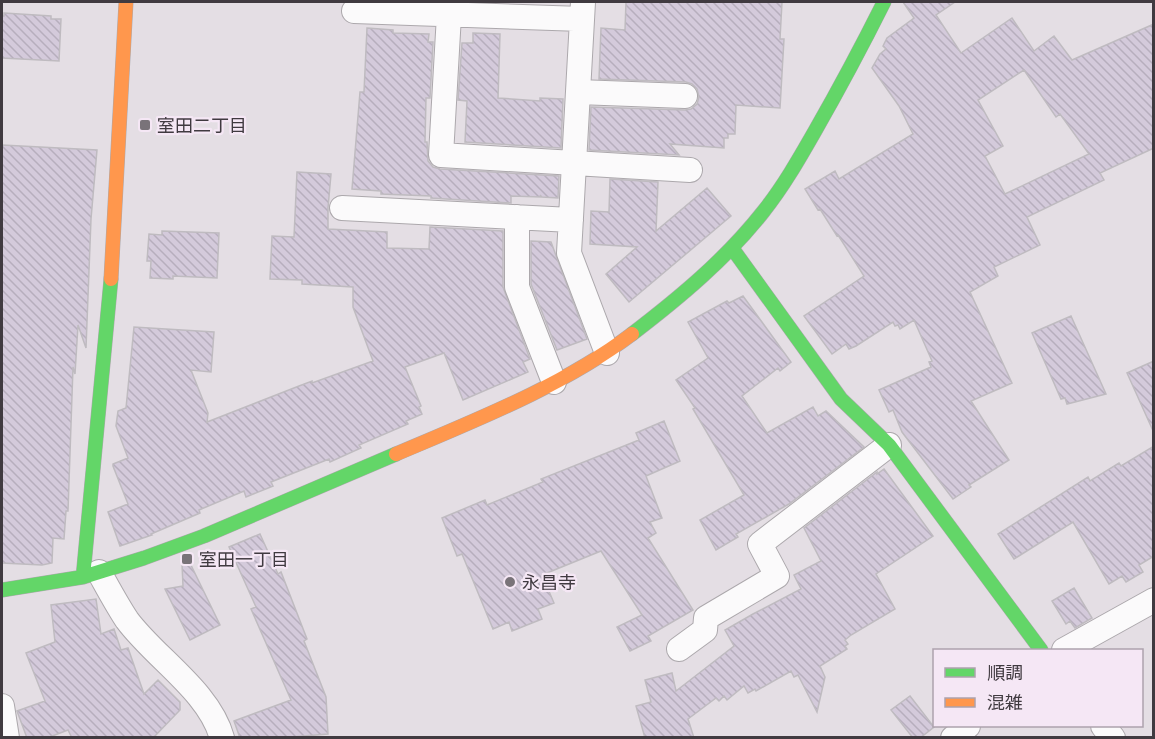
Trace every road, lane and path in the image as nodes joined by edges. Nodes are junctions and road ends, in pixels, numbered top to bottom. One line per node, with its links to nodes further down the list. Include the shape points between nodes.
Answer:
1 (126, 2): 17 (street)
2 (884, 2): 13 (street, via 795,165 764,211)
3 (582, 10): 5 (street); 6 (street)
4 (354, 11): 5 (street)
5 (449, 15): 8 (street, via 441,155)
6 (578, 92): 7 (street); 8 (street)
7 (685, 96)
8 (574, 162): 9 (street); 12 (street)
9 (690, 170)
10 (342, 208): 11 (street)
11 (517, 217): 12 (street); 15 (street, via 517,287)
12 (571, 220): 14 (street, via 569,253)
13 (732, 248): 14 (street, via 665,309); 16 (street, via 841,399)
14 (607, 353): 15 (street)
15 (554, 382): 17 (street, via 204,536)
16 (889, 445): 20 (street, via 760,544 777,576 706,618 705,630); 21 (street)
17 (91, 575): 18 (street); 26 (street, via 201,700)
18 (2, 590)
19 (1154, 600): 22 (street)
20 (678, 649)
21 (1040, 649)
22 (1068, 649)
23 (2, 706): 25 (street)
24 (967, 727): 27 (street)
25 (7, 738)
26 (222, 738)
27 (953, 738)

